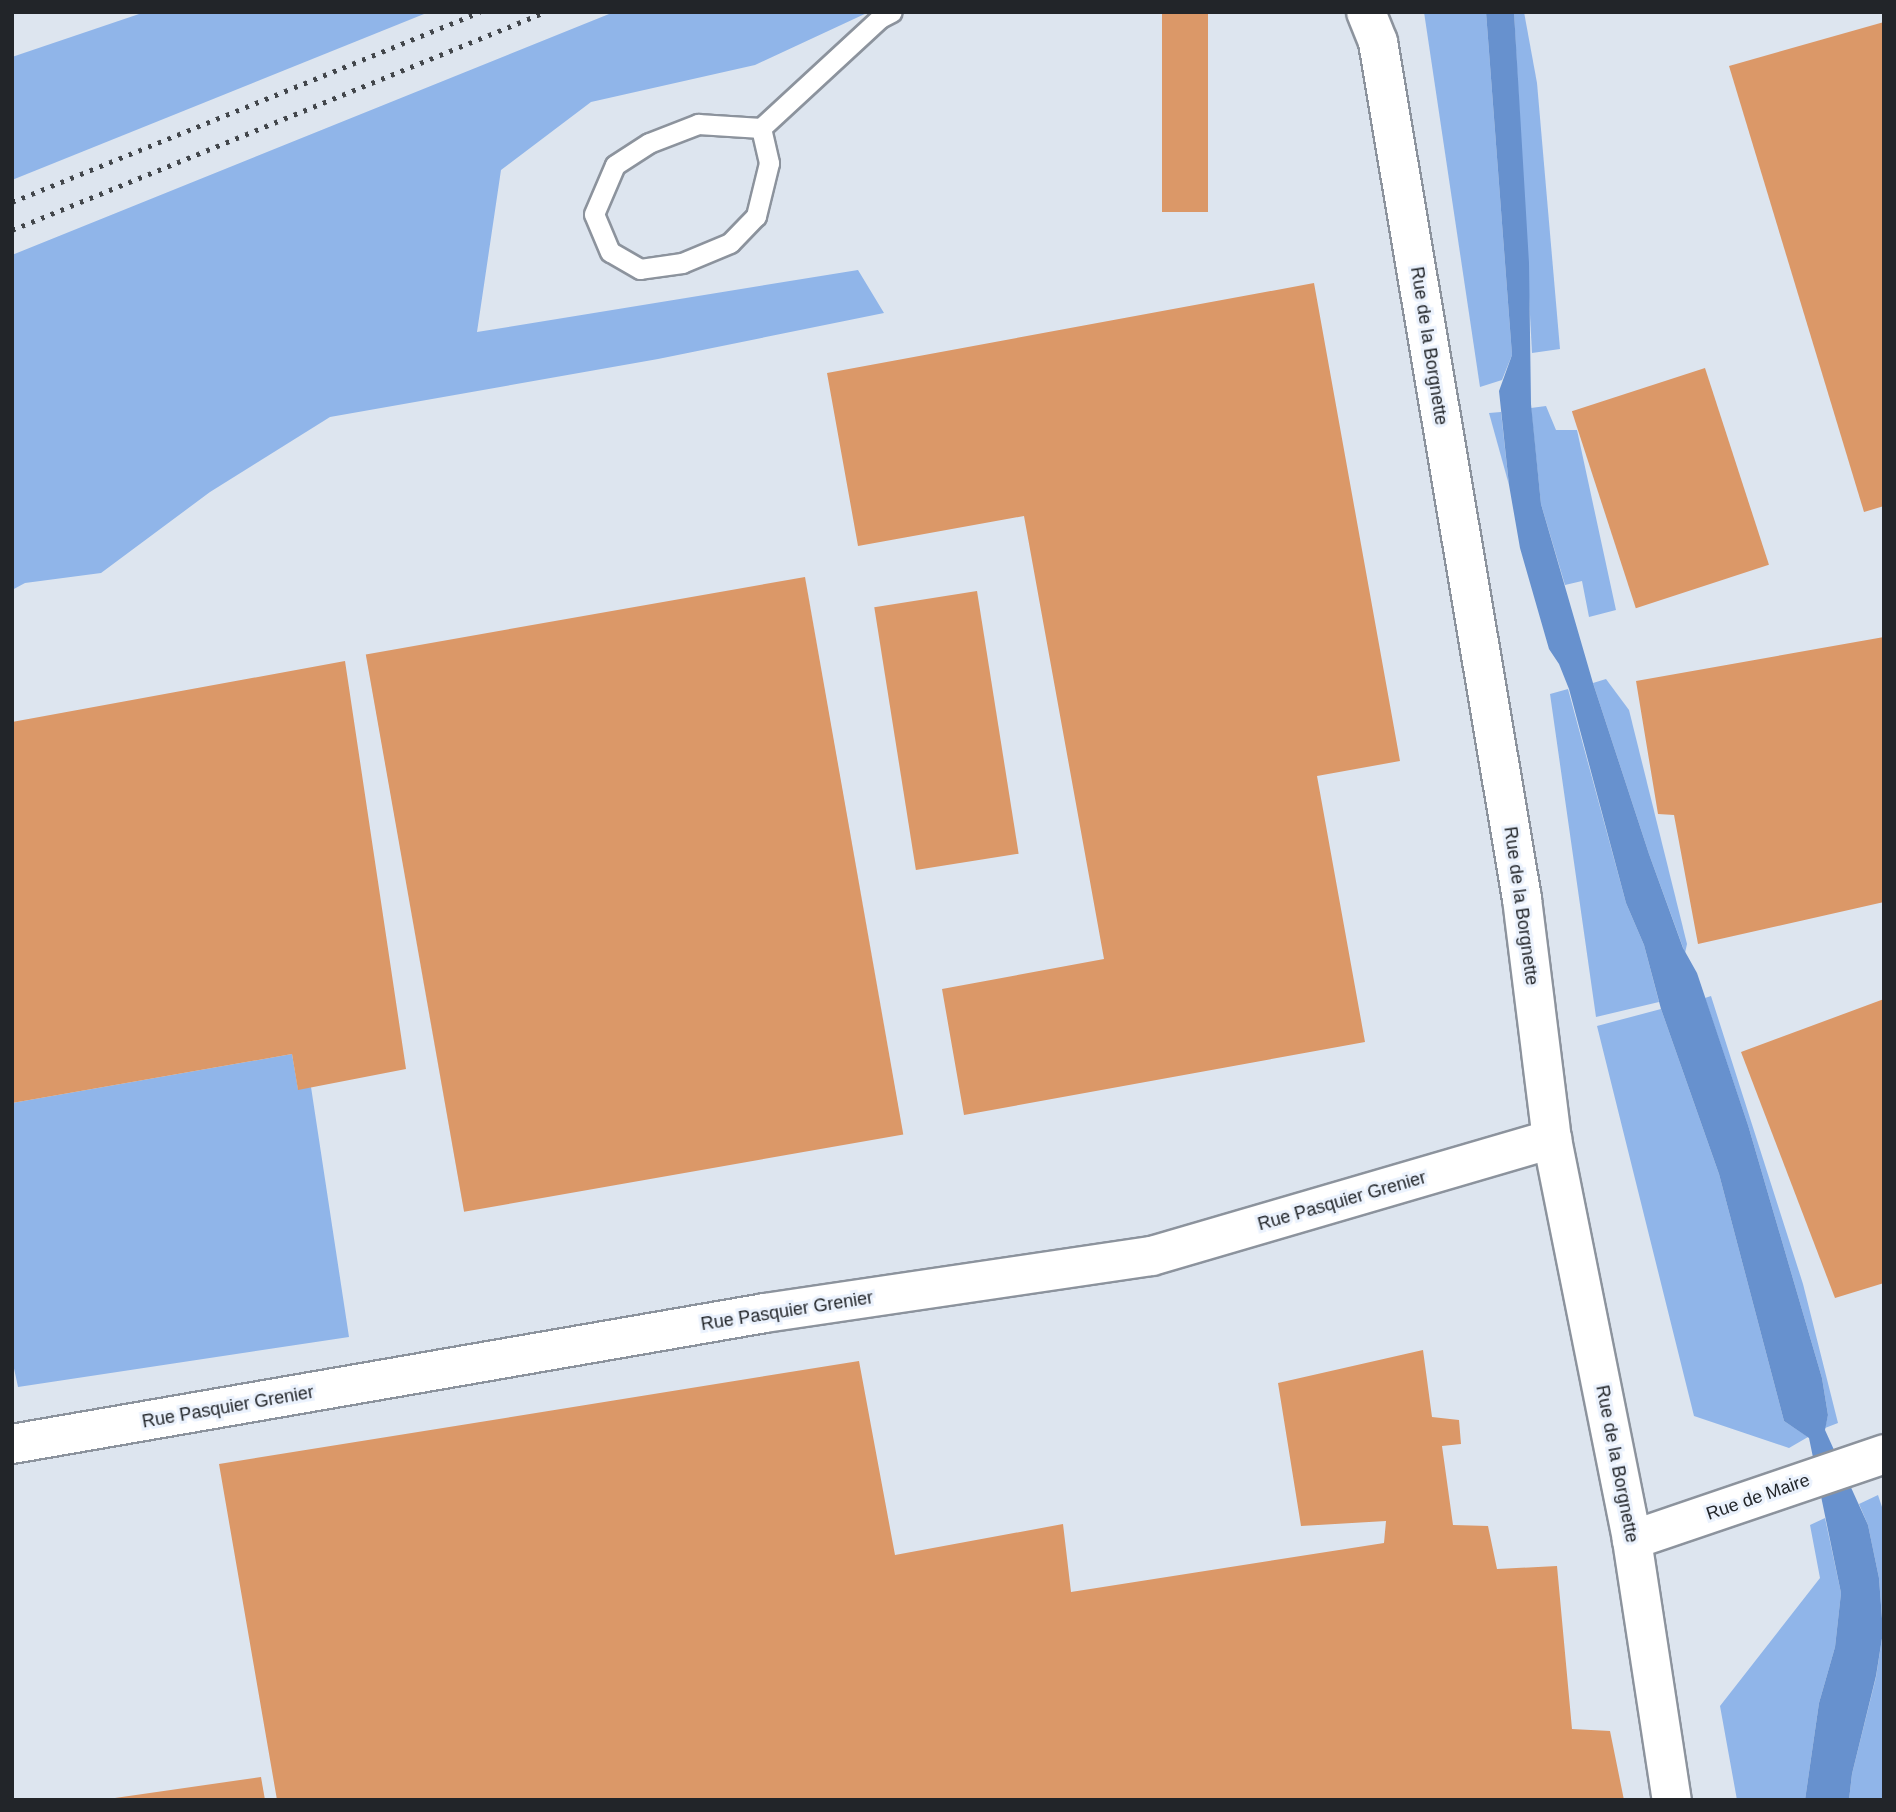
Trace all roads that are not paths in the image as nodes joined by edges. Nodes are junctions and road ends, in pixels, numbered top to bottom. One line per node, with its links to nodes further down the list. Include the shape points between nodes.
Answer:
1 (892, 12): 3 (lane)
2 (1366, 12): 4 (street, Rue de la Borgnette, via 1378,42 1522,899)
3 (761, 128): 3 (lane, via 698,124 649,143 615,165 594,214 610,252 640,269 682,263 730,243 756,216 769,163)
4 (1552, 1139): 5 (street, Rue Pasquier Grenier, via 1152,1256 765,1313); 7 (street, Rue de la Borgnette)
5 (12, 1444)
6 (1868, 1460): 7 (street, Rue de Maire)
7 (1632, 1540): 8 (street, Rue de la Borgnette)
8 (1672, 1800)

